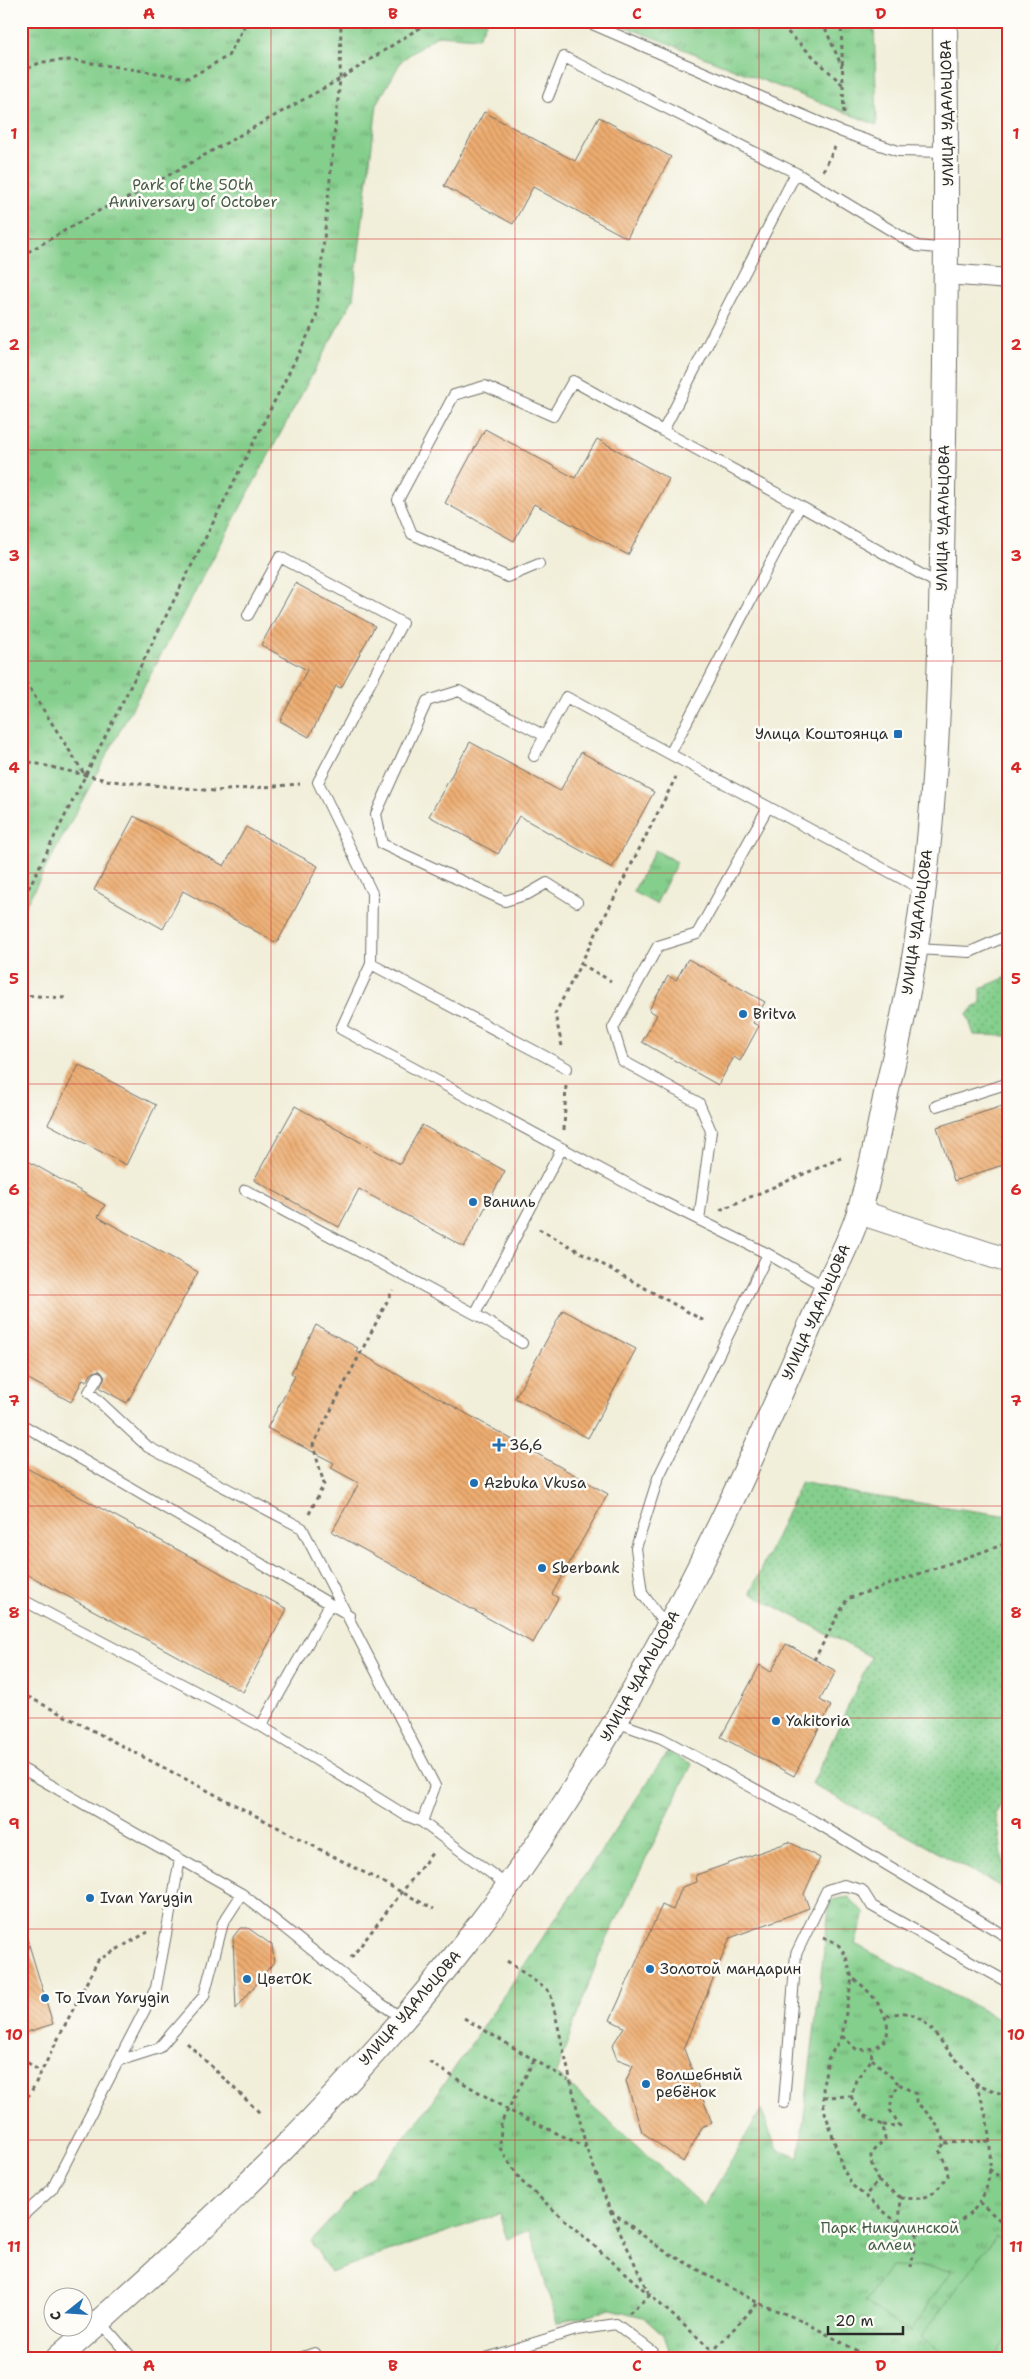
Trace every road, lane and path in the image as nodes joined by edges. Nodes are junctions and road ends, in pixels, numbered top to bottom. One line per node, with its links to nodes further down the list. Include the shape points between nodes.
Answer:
1 (247, 21): 10 (path, via 228,56 189,78 72,60 41,62)
2 (341, 21): 11 (path)
3 (430, 21): 11 (path)
4 (585, 21): 14 (lane)
5 (776, 21): 12 (path)
6 (822, 21): 9 (path)
7 (842, 21): 9 (path)
8 (945, 21): 15 (street, УЛИЦА УДАЛЬЦОВА)
9 (843, 69): 12 (path)
10 (21, 72)
11 (340, 79): 19 (path); 33 (path, via 316,319)
12 (843, 85): 14 (path)
13 (548, 97): 16 (lane, via 564,57)
14 (842, 132): 15 (lane, via 898,150); 17 (path)
15 (947, 152): 18 (street, УЛИЦА УДАЛЬЦОВА)
16 (796, 173): 17 (lane); 22 (lane)
17 (816, 185): 18 (lane, via 917,246)
18 (947, 249): 20 (street, УЛИЦА УДАЛЬЦОВА)
19 (21, 256)
20 (947, 274): 21 (street); 25 (street, УЛИЦА УДАЛЬЦОВА)
21 (1009, 278)
22 (663, 431): 23 (lane); 24 (lane, via 572,381 553,416 485,386 454,395 398,500 412,534 508,577)
23 (800, 506): 25 (lane); 29 (lane)
24 (539, 564)
25 (942, 587): 36 (street, УЛИЦА УДАЛЬЦОВА, via 934,775)
26 (248, 615): 34 (lane, via 280,557 402,623)
27 (21, 675): 33 (path)
28 (545, 736): 29 (lane, via 566,697); 30 (lane); 37 (lane, via 459,691 427,701 376,814 382,844 505,901 528,894 547,883)
29 (670, 754): 32 (lane)
30 (534, 756)
31 (21, 760): 33 (path)
32 (684, 762): 35 (lane); 42 (path)
33 (85, 775): 34 (path, via 111,781 215,791); 38 (path)
34 (318, 782): 41 (lane, via 372,893)
35 (768, 807): 36 (lane); 54 (lane, via 697,934 658,946 613,1028 623,1061 699,1103 711,1131)
36 (923, 890): 40 (street, УЛИЦА УДАЛЬЦОВА)
37 (577, 902)
38 (21, 903)
39 (1009, 936): 40 (lane, via 970,952)
40 (916, 949): 52 (street, УЛИЦА УДАЛЬЦОВА)
41 (372, 964): 46 (lane); 49 (lane, via 340,1029)
42 (580, 964): 43 (path); 46 (path, via 555,1014)
43 (610, 982)
44 (21, 995): 45 (path)
45 (66, 998)
46 (567, 1068): 49 (path)
47 (1009, 1083): 48 (lane)
48 (936, 1106)
49 (562, 1148): 53 (lane); 54 (lane)
50 (841, 1158): 54 (path)
51 (245, 1190): 57 (lane)
52 (859, 1212): 56 (street); 58 (street, УЛИЦА УДАЛЬЦОВА)
53 (524, 1220): 59 (lane); 60 (path)
54 (699, 1220): 55 (lane)
55 (768, 1254): 58 (lane); 69 (lane, via 658,1478 636,1548 642,1593)
56 (1009, 1261)
57 (402, 1274): 59 (lane); 64 (path, via 312,1445 324,1484)
58 (827, 1288): 69 (street, УЛИЦА УДАЛЬЦОВА, via 750,1461)
59 (475, 1314): 61 (lane)
60 (706, 1322)
61 (522, 1343)
62 (98, 1376): 64 (lane, via 90,1392 148,1447)
63 (21, 1424): 67 (lane)
64 (302, 1528): 68 (lane)
65 (1009, 1548): 70 (path, via 1002,1545 847,1599)
66 (21, 1599): 73 (lane)
67 (330, 1604): 68 (lane); 73 (lane)
68 (349, 1615): 75 (lane, via 436,1786)
69 (667, 1629): 72 (street, УЛИЦА УДАЛЬЦОВА)
70 (814, 1660)
71 (21, 1694): 79 (path)
72 (616, 1722): 78 (street, УЛИЦА УДАЛЬЦОВА); 84 (lane, via 661,1738 804,1816)
73 (261, 1726): 75 (lane, via 405,1815)
74 (21, 1768): 77 (lane)
75 (422, 1822): 76 (lane)
76 (444, 1839): 78 (lane); 79 (path)
77 (180, 1859): 80 (lane); 82 (lane)
78 (508, 1886): 91 (street, УЛИЦА УДАЛЬЦОВА)
79 (401, 1892): 81 (path); 86 (path)
80 (242, 1894): 86 (lane); 92 (lane, via 223,1923 204,1996)
81 (434, 1909)
82 (169, 1921): 98 (lane, via 156,1988); 100 (path, via 98,1960)
83 (810, 1927): 87 (path, via 826,1940 837,1943 845,1954); 88 (lane, via 827,1890 844,1885 862,1890 872,1906); 108 (lane, via 796,1954)
84 (1009, 1938)
85 (507, 1960): 101 (path, via 550,1992)
86 (340, 1972): 91 (lane)
87 (852, 1978): 89 (path, via 862,1984); 93 (path)
88 (1009, 1983)
89 (887, 2016): 94 (path, via 888,2032 883,2044); 102 (path, via 905,2013 926,2022)
90 (464, 2018): 97 (path)
91 (403, 2019): 129 (street, УЛИЦА УДАЛЬЦОВА, via 232,2201)
92 (174, 2030): 98 (lane, via 159,2048); 110 (path)
93 (842, 2036): 94 (path, via 857,2050); 105 (path, via 828,2060)
94 (871, 2049): 96 (path)
95 (21, 2058): 100 (path)
96 (872, 2059): 103 (path); 104 (path, via 856,2080)
97 (534, 2060): 101 (path); 109 (path)
98 (118, 2061): 122 (lane, via 52,2189)
99 (429, 2062): 109 (path)
100 (42, 2072): 107 (path, via 30,2094)
101 (569, 2080): 114 (path)
102 (974, 2082): 106 (path); 112 (path, via 987,2117)
103 (899, 2084): 111 (path, via 890,2110 900,2126); 113 (path, via 916,2094 916,2102 930,2115 942,2132)
104 (851, 2096): 105 (path); 111 (path, via 856,2110)
105 (824, 2097): 118 (path, via 824,2109 843,2169 853,2186)
106 (1009, 2097)
107 (21, 2102)
108 (784, 2103)
109 (508, 2110): 114 (path); 127 (path, via 501,2123 500,2148 521,2181)
110 (260, 2113)
111 (883, 2125): 116 (path, via 885,2139 871,2152)
112 (989, 2140): 113 (path); 115 (path)
113 (945, 2143): 119 (path, via 939,2150 948,2167 948,2176 930,2197)
114 (586, 2147): 121 (path)
115 (989, 2169): 117 (path); 120 (path, via 984,2196)
116 (878, 2181): 118 (path); 119 (path)
117 (1009, 2184)
118 (865, 2196): 123 (path)
119 (902, 2198): 123 (path)
120 (979, 2202): 124 (path); 125 (path, via 969,2215 953,2225 935,2233)
121 (610, 2210): 127 (path); 128 (path, via 661,2249)
122 (21, 2217)
123 (899, 2224): 125 (path)
124 (1009, 2228)
125 (917, 2233): 126 (path)
126 (911, 2267)
127 (650, 2295): 130 (path); 131 (path)
128 (758, 2303): 131 (path); 140 (path, via 803,2321)
129 (100, 2321): 132 (street, УЛИЦА УДАЛЬЦОВА); 133 (lane)
130 (616, 2324): 136 (lane, via 576,2330); 137 (lane, via 653,2352)
131 (714, 2350): 138 (path); 139 (path)
132 (58, 2358)
133 (132, 2358)
134 (300, 2358): 135 (lane, via 315,2353)
135 (319, 2358)
136 (486, 2358)
137 (655, 2358)
138 (704, 2358)
139 (721, 2358)
140 (870, 2358)

